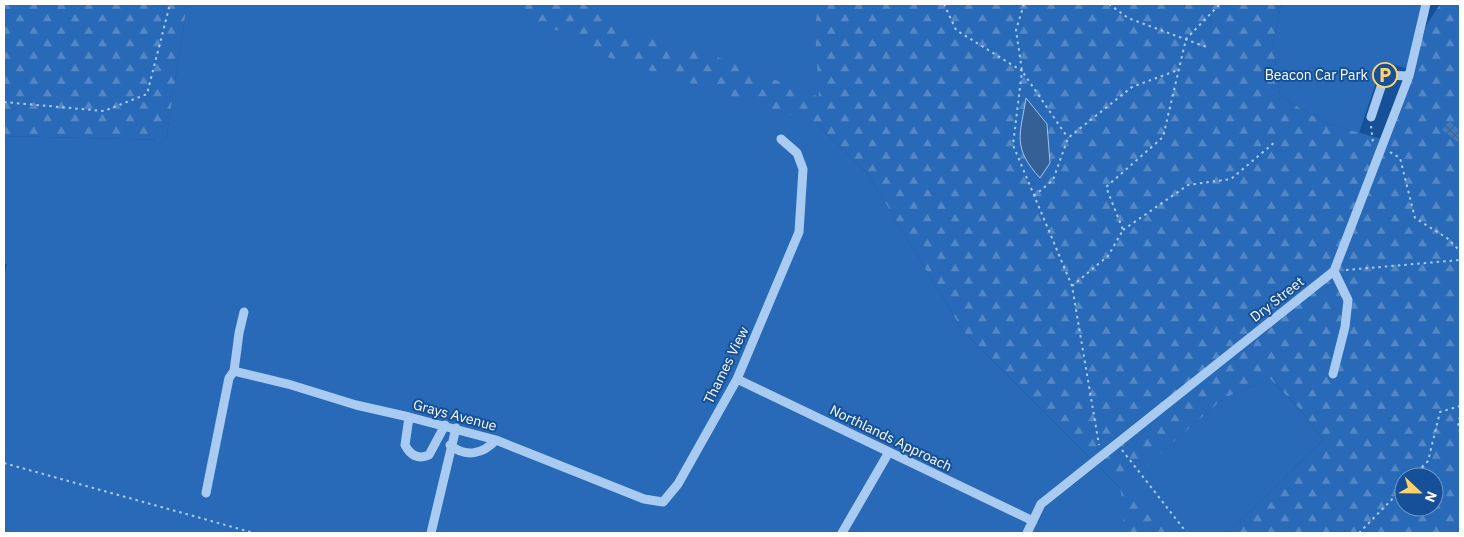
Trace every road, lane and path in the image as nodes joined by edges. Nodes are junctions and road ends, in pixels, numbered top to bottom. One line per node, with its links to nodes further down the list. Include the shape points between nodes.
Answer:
1 (170, 4): 12 (path, via 147,94 104,111)
2 (944, 4): 10 (path, via 956,30)
3 (1024, 4): 10 (path, via 1016,30)
4 (1109, 4): 7 (path, via 1128,18)
5 (1220, 4): 7 (path)
6 (1426, 4): 11 (street)
7 (1186, 39): 8 (path); 9 (path)
8 (1209, 48)
9 (1179, 70): 14 (path, via 1132,87); 19 (path, via 1163,137 1106,186)
10 (1022, 71): 14 (path); 18 (path, via 1013,145)
11 (1409, 76): 13 (street, via 1385,75); 17 (street)
12 (4, 102)
13 (1371, 117): 17 (path, via 1371,142)
14 (1068, 138): 18 (path, via 1052,180)
15 (781, 139): 27 (street, Thames View, via 797,152 803,169 799,232)
16 (1275, 142): 19 (path, via 1231,179 1188,185)
17 (1381, 147): 20 (path, via 1400,158 1415,218 1447,238); 22 (street)
18 (1034, 196): 23 (path)
19 (1122, 230): 23 (path, via 1108,256)
20 (1460, 251)
21 (1460, 260): 22 (path)
22 (1334, 271): 26 (street, via 1348,300); 35 (street, Dry Street)
23 (1072, 286): 38 (path)
24 (244, 312): 25 (street)
25 (234, 371): 29 (street, Grays Avenue, via 356,405); 41 (street, via 228,378)
26 (1333, 374)
27 (737, 379): 37 (street, Northlands Approach); 43 (street, Thames View, via 678,484)
28 (1460, 406): 40 (path, via 1440,412 1428,461)
29 (409, 416): 31 (street, Grays Avenue); 31 (street, via 405,445 411,454 418,457 429,455)
30 (1460, 417): 33 (path)
31 (445, 425): 32 (street, Grays Avenue)
32 (456, 428): 34 (street, Grays Avenue); 36 (street)
33 (1460, 432)
34 (496, 440): 36 (street, via 477,453 463,452); 43 (street, Grays Avenue, via 644,499)
35 (1116, 442): 38 (street, Dry Street); 49 (path)
36 (450, 445): 46 (street)
37 (889, 452): 44 (street, Northlands Approach); 47 (street)
38 (1100, 455): 44 (street, Dry Street, via 1041,504)
39 (4, 463): 45 (path)
40 (1422, 467)
41 (206, 493)
42 (1394, 497): 50 (path)
43 (664, 502)
44 (1033, 520): 48 (street, Dry Street)
45 (254, 533)
46 (431, 533)
47 (842, 533)
48 (1027, 533)
49 (1187, 533)
50 (1359, 533)

